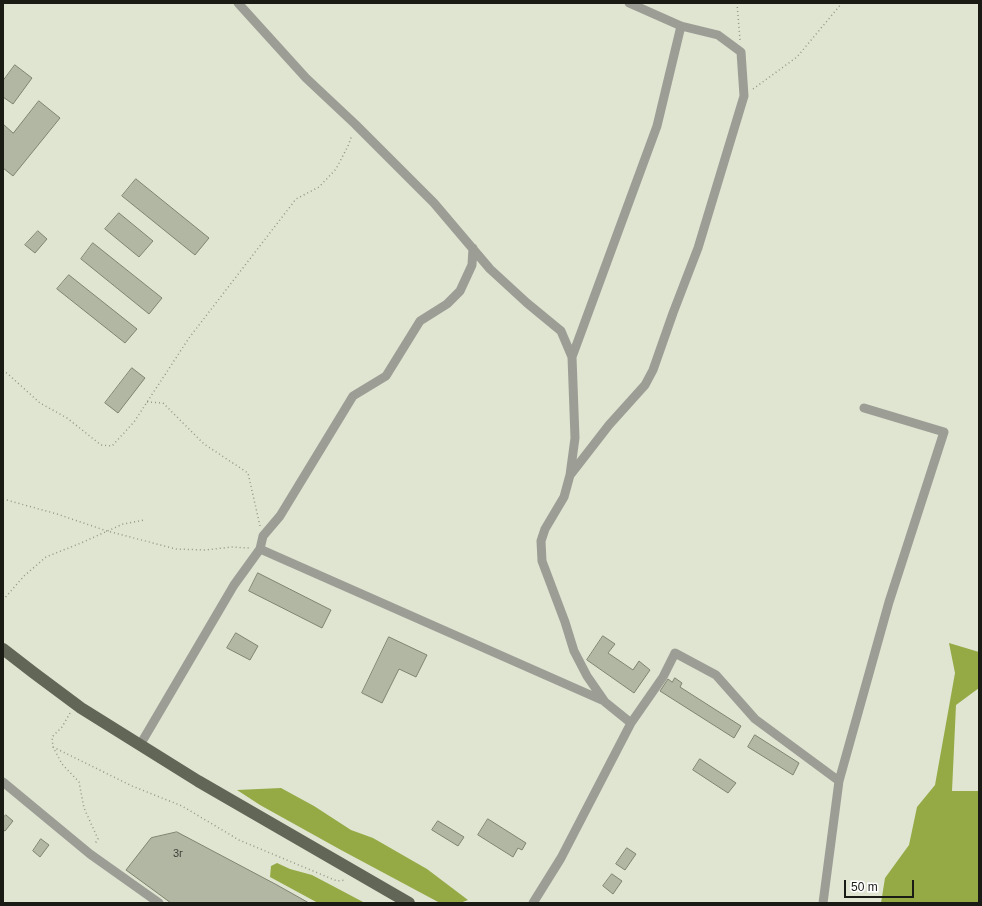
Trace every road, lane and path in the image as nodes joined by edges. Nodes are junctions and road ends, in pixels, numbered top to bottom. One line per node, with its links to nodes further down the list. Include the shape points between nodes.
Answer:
1 (238, 3): 8 (street, via 306,78)
2 (629, 3): 5 (street)
3 (737, 3): 6 (path)
4 (842, 3): 7 (path, via 797,57)
5 (681, 26): 6 (street, via 718,35); 10 (street, via 657,126)
6 (741, 52): 7 (street)
7 (744, 96): 14 (street, via 698,248 653,370 645,385 608,425)
8 (355, 124): 9 (street, via 434,203); 12 (path, via 348,146 336,168 319,188 296,199 189,338)
9 (473, 248): 10 (street, via 490,269 561,331); 18 (street, via 472,266 460,291 447,304 420,320 386,376 353,396 280,516)
10 (572, 358): 14 (street, via 575,438)
11 (3, 370): 12 (path, via 40,403 67,418 101,445 112,446 134,422)
12 (147, 402): 18 (path, via 163,404 204,444 248,473)
13 (864, 408): 27 (street, via 944,432 889,602)
14 (570, 475): 22 (street, via 564,497 545,529 541,541 542,561 566,622 574,651)
15 (3, 499): 17 (path)
16 (144, 520): 17 (path, via 123,524)
17 (107, 531): 19 (path, via 176,550 232,547); 20 (path, via 46,557 24,576)
18 (263, 536): 19 (street)
19 (260, 549): 22 (street); 25 (street, via 234,585)
20 (3, 600)
21 (3, 649): 23 (main road)
22 (605, 702): 24 (street)
23 (76, 704): 25 (main road); 26 (path, via 62,727 52,737)
24 (632, 723): 27 (street, via 676,653 716,675 755,719); 33 (street, via 562,858)
25 (140, 745): 30 (main road)
26 (53, 747): 29 (path, via 62,764 78,782 84,808 98,839); 30 (path, via 132,786 182,806 254,846 338,881)
27 (839, 781): 34 (street)
28 (3, 782): 29 (street)
29 (90, 854): 31 (street)
30 (364, 877): 32 (main road)
31 (159, 903)
32 (409, 903)
33 (533, 903)
34 (823, 903)

